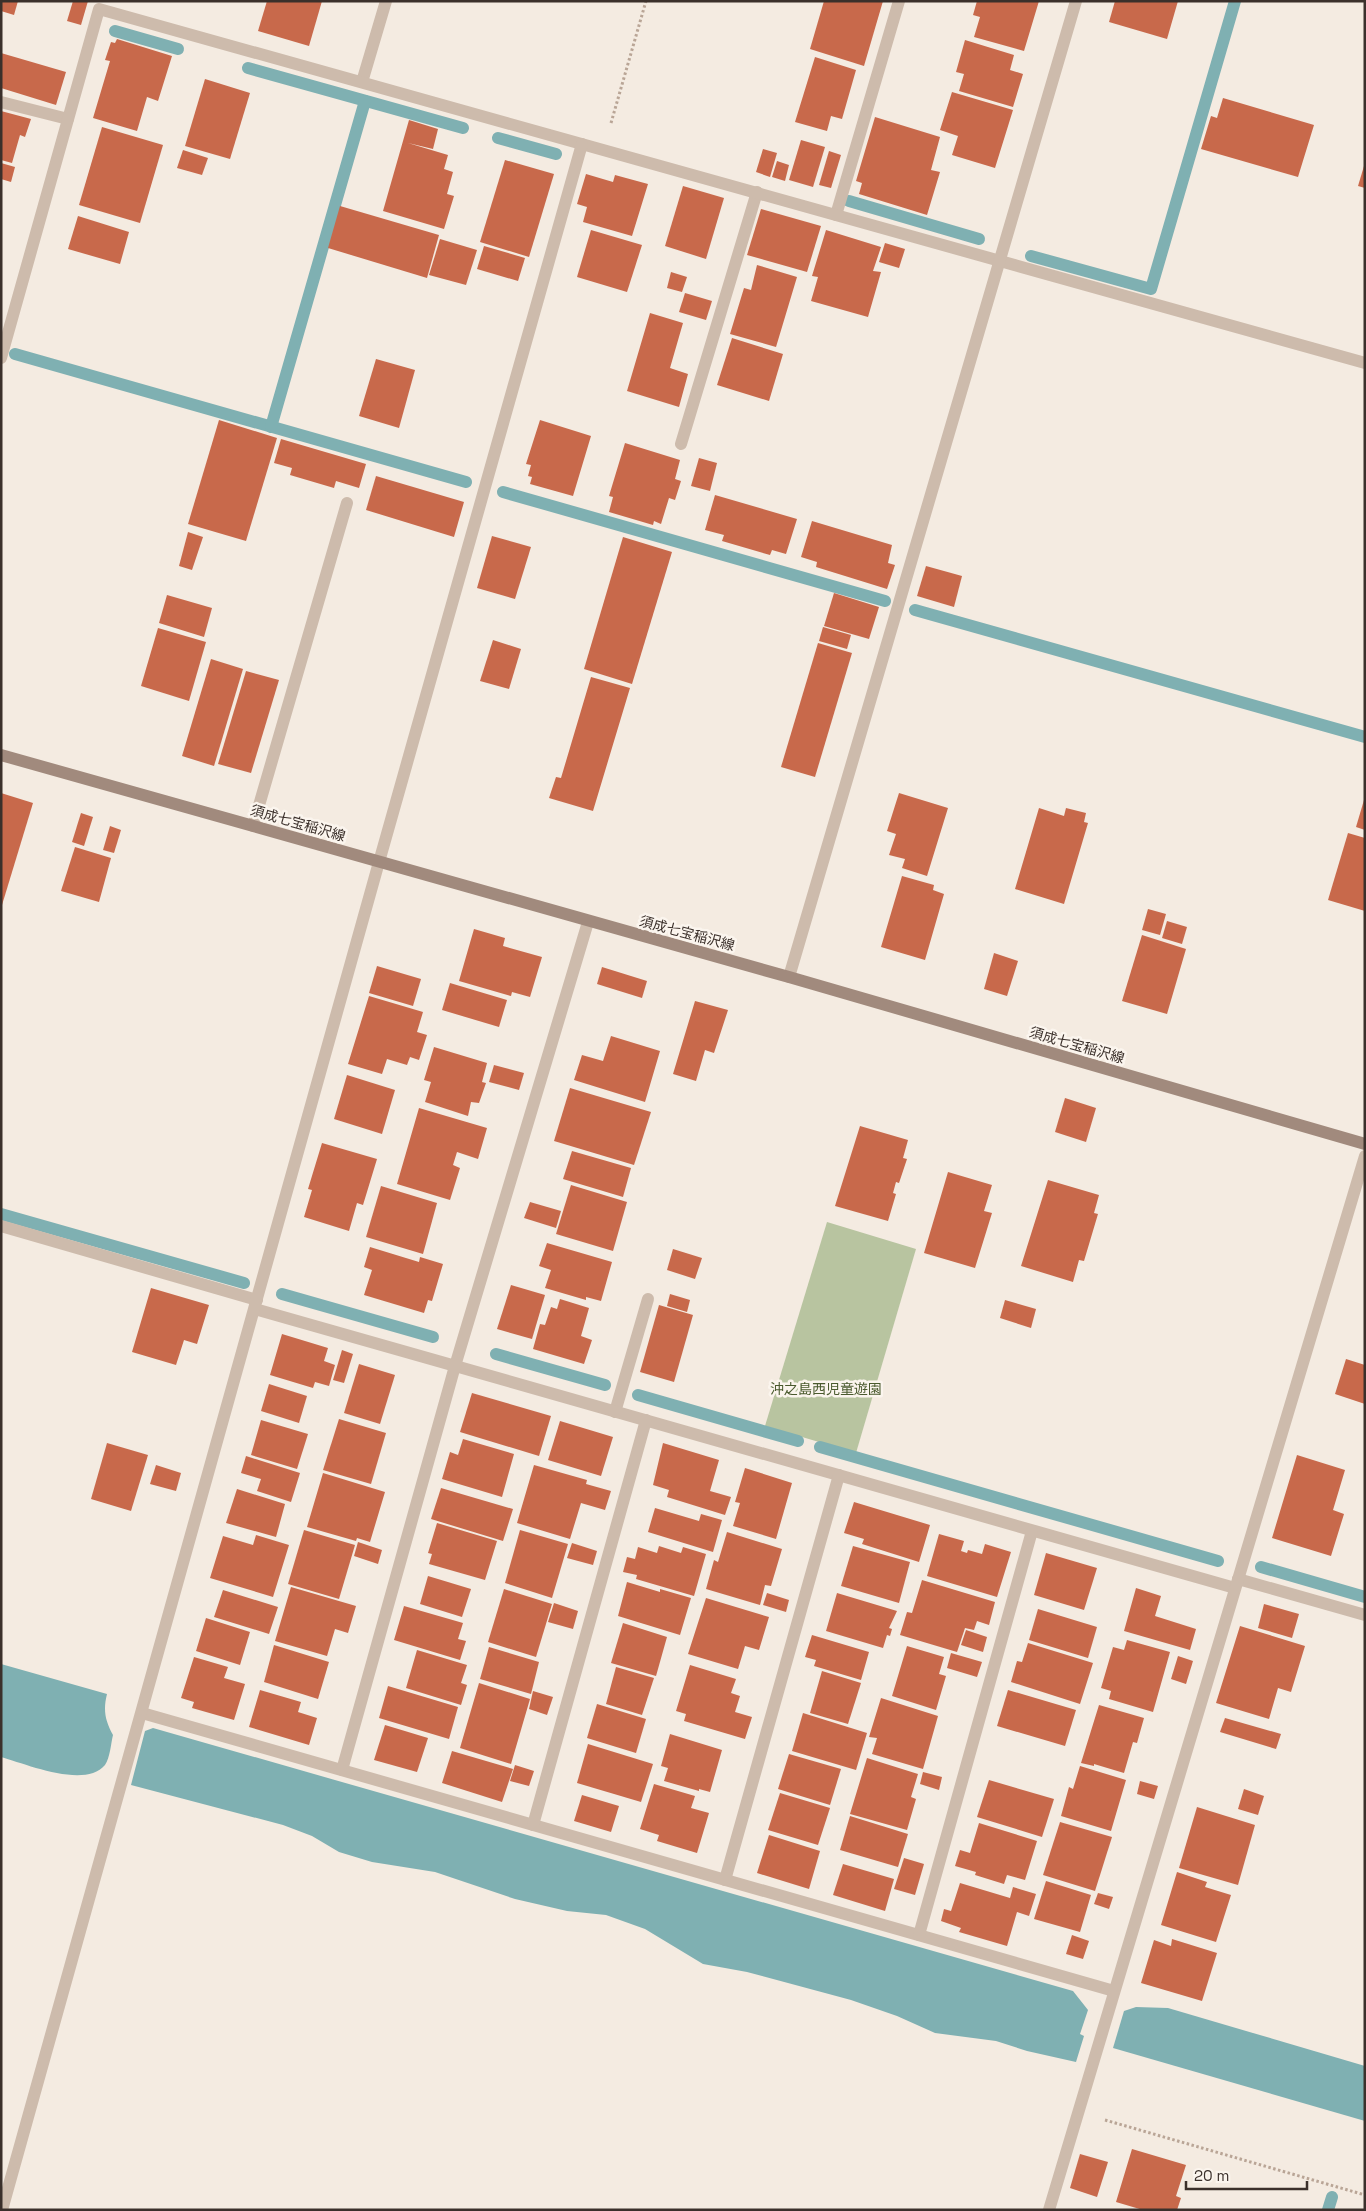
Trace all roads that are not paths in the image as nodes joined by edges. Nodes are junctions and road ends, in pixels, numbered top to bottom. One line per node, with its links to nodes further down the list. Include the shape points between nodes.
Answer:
1 (386, 1): 4 (street)
2 (899, 1): 9 (street)
3 (1076, 1): 10 (street)
4 (362, 82): 6 (street, via 99,9); 7 (street)
5 (1, 102): 6 (street)
6 (68, 119): 11 (street)
7 (582, 144): 8 (street); 17 (street)
8 (756, 192): 9 (street); 13 (street)
9 (836, 215): 10 (street)
10 (1000, 260): 12 (street); 19 (street)
11 (1, 358)
12 (1365, 363)
13 (681, 444)
14 (347, 503): 16 (street)
15 (1, 754): 16 (main road, 須成七宝稲沢線)
16 (254, 826): 17 (main road, 須成七宝稲沢線)
17 (379, 862): 18 (main road, 須成七宝稲沢線); 24 (street)
18 (588, 922): 19 (main road, 須成七宝稲沢線); 25 (street)
19 (788, 977): 20 (main road, 須成七宝稲沢線)
20 (1365, 1144)
21 (1365, 1156): 30 (street)
22 (1, 1226): 24 (street)
23 (648, 1300): 26 (street)
24 (256, 1305): 25 (street); 32 (street)
25 (455, 1366): 26 (street); 33 (street)
26 (615, 1412): 27 (street)
27 (646, 1420): 28 (street); 34 (street)
28 (839, 1475): 29 (street); 35 (street)
29 (1032, 1531): 30 (street); 36 (street)
30 (1237, 1584): 31 (street); 37 (street)
31 (1365, 1615)
32 (142, 1713): 33 (street); 38 (street)
33 (342, 1770): 34 (street)
34 (533, 1825): 35 (street)
35 (725, 1880): 36 (street)
36 (920, 1935): 37 (street)
37 (1114, 1991): 39 (street)
38 (2, 2210)
39 (1049, 2210)

